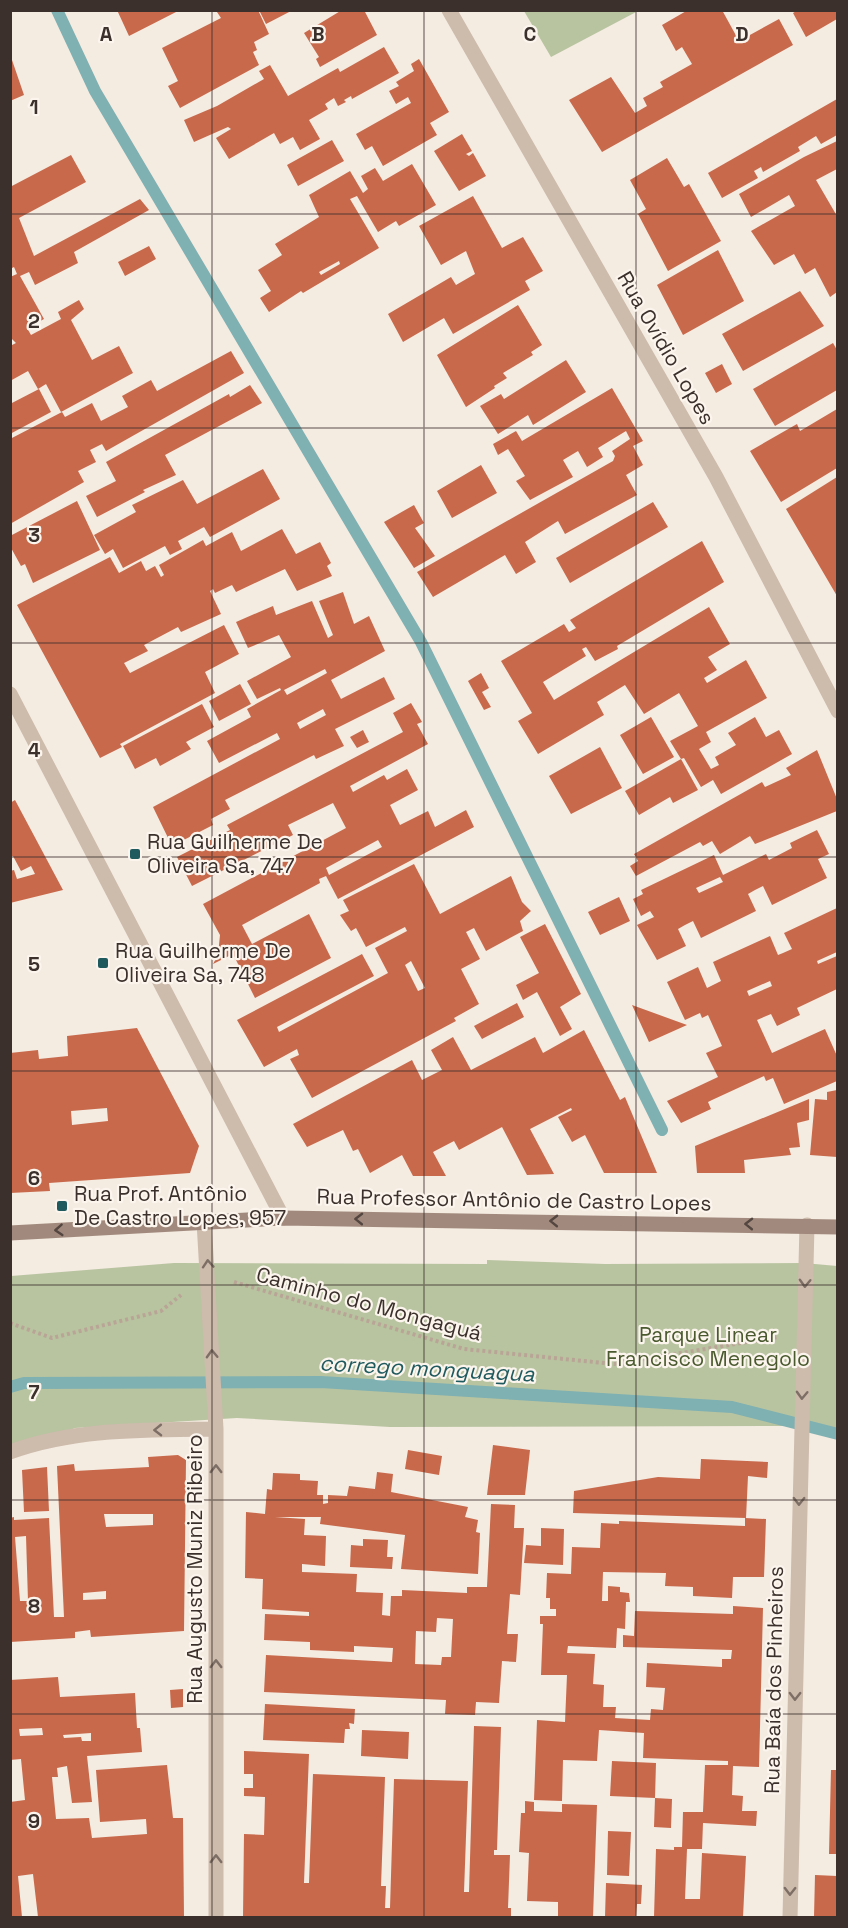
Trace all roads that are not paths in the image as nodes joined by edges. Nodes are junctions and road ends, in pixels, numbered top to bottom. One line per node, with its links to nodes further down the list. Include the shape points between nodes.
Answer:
1 (449, 10): 3 (street, Rua Ovídio Lopes, via 717,477)
2 (10, 694): 4 (street)
3 (837, 711)
4 (284, 1218): 5 (main road, Rua Professor Antônio de Castro Lopes); 6 (main road, Rua Professor Antônio de Castro Lopes, one-way to 4)
5 (204, 1221): 8 (main road, Rua Professor Antônio de Castro Lopes, one-way to 8); 9 (street, Rua Augusto Muniz Ribeiro, one-way to 5)
6 (807, 1225): 7 (main road, Rua Professor Antônio de Castro Lopes); 12 (street, Rua Baía dos Pinheiros, one-way to 12)
7 (837, 1227)
8 (10, 1233)
9 (216, 1429): 10 (street, one-way to 10, via 111,1431 40,1441); 11 (street, Rua Augusto Muniz Ribeiro, one-way to 9)
10 (10, 1452)
11 (216, 1917)
12 (790, 1917)

